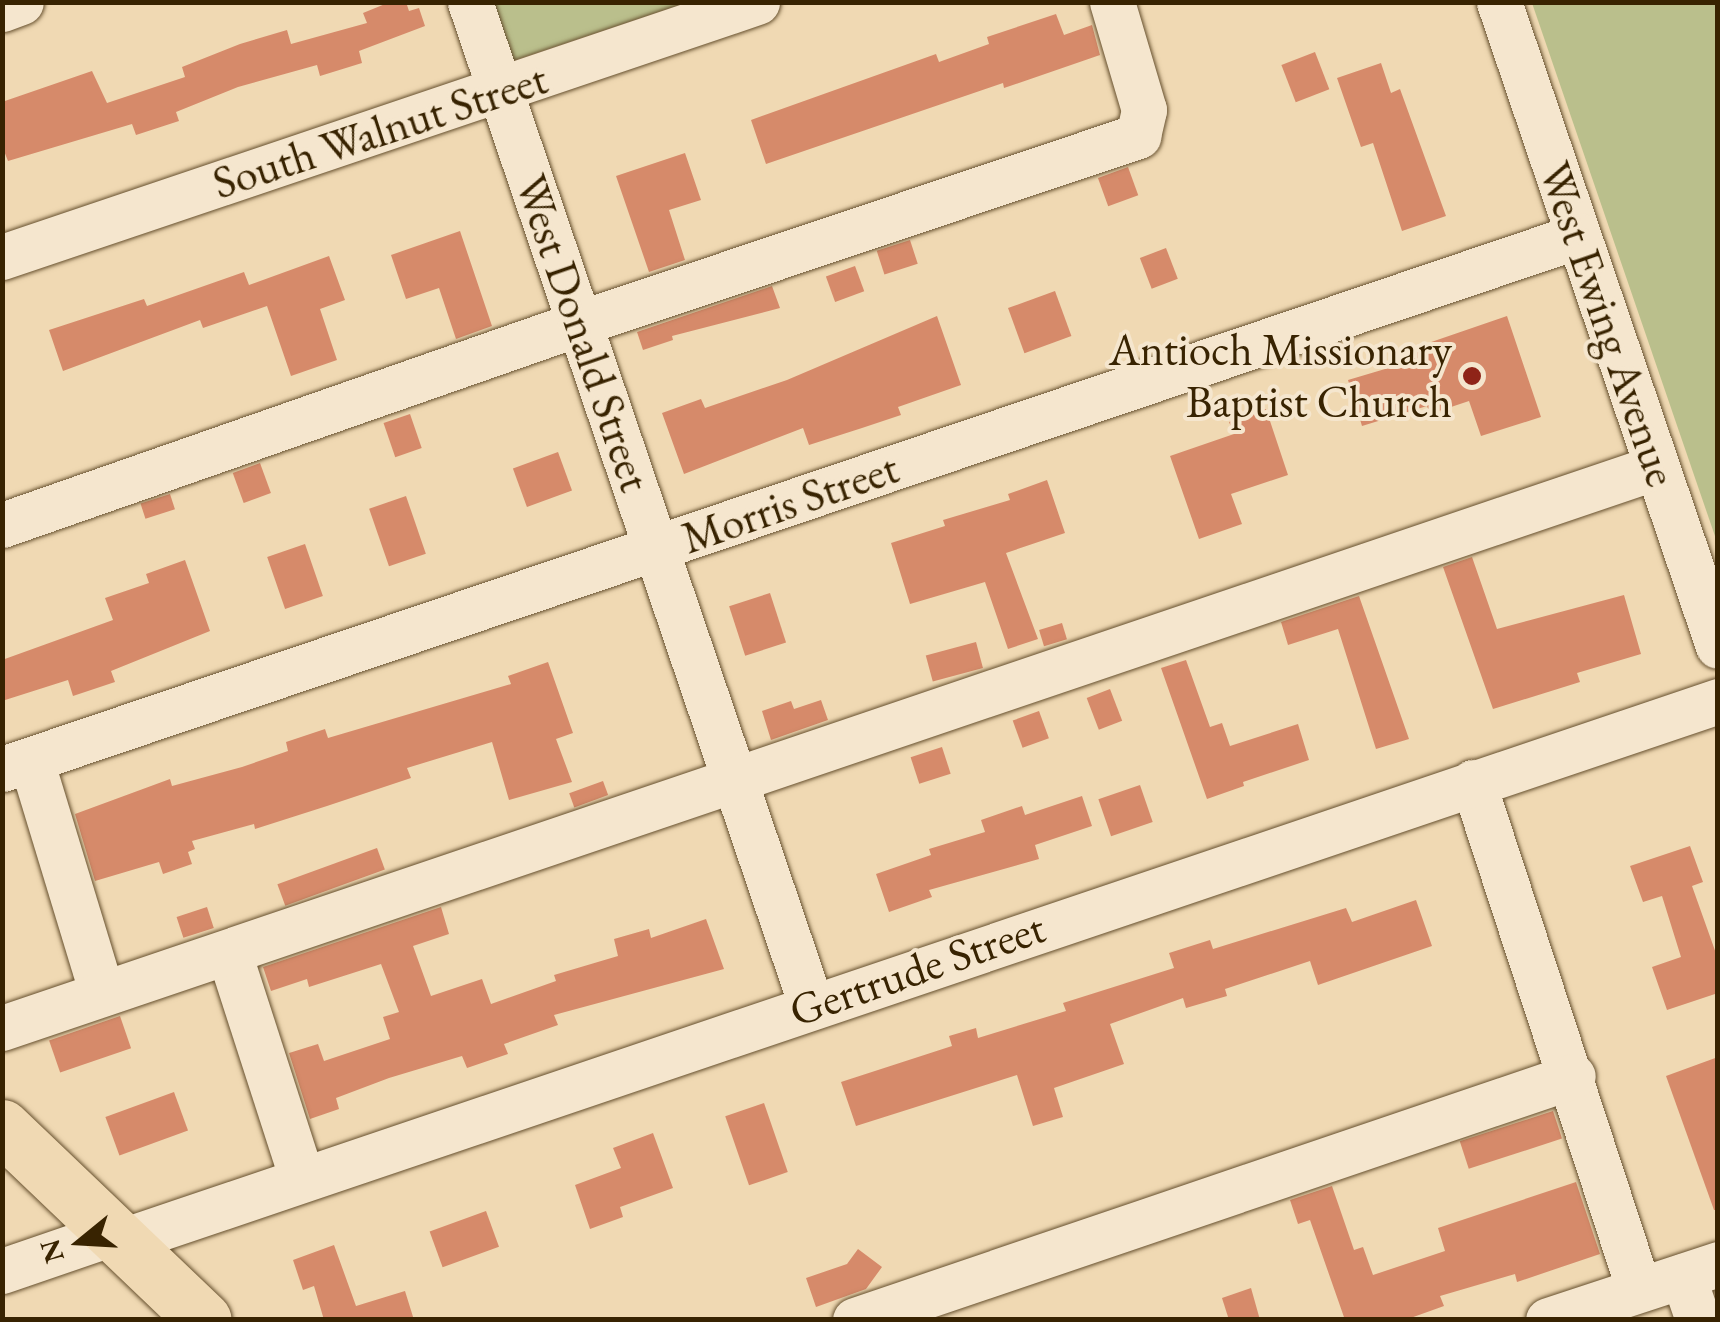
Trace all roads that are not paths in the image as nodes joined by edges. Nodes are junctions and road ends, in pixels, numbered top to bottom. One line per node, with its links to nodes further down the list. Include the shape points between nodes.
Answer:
1 (20, 2): 6 (street)
2 (470, 2): 7 (street, West Donald Street)
3 (757, 2): 7 (street, South Walnut Street)
4 (1112, 2): 10 (street, via 1144,110 1138,136)
5 (1498, 2): 8 (street, West Ewing Avenue)
6 (2, 9)
7 (500, 92): 9 (street, South Walnut Street); 10 (street, West Donald Street)
8 (1578, 236): 11 (street, West Ewing Avenue); 13 (street, Morris Street)
9 (2, 257)
10 (580, 323): 12 (street); 13 (street, West Donald Street)
11 (1657, 468): 14 (street, West Ewing Avenue); 17 (street)
12 (2, 525)
13 (657, 548): 16 (street, Morris Street); 17 (street, West Donald Street)
14 (1718, 646)
15 (1718, 701): 18 (street, Gertrude Street)
16 (17, 765): 20 (street)
17 (734, 782): 19 (street); 21 (street, West Donald Street)
18 (1474, 782): 21 (street, Gertrude Street); 23 (street)
19 (229, 953): 20 (street); 25 (street)
20 (102, 993): 22 (street)
21 (810, 1005): 25 (street, Gertrude Street)
22 (2, 1028)
23 (1573, 1076): 29 (street); 31 (street)
24 (2, 1127): 26 (main road)
25 (302, 1180): 26 (street, Gertrude Street)
26 (114, 1238): 28 (street, Gertrude Street); 30 (main road)
27 (1700, 1270): 29 (street); 33 (street)
28 (2, 1271)
29 (1639, 1290): 32 (street)
30 (204, 1320)
31 (855, 1320)
32 (1548, 1320)
33 (1698, 1320)

